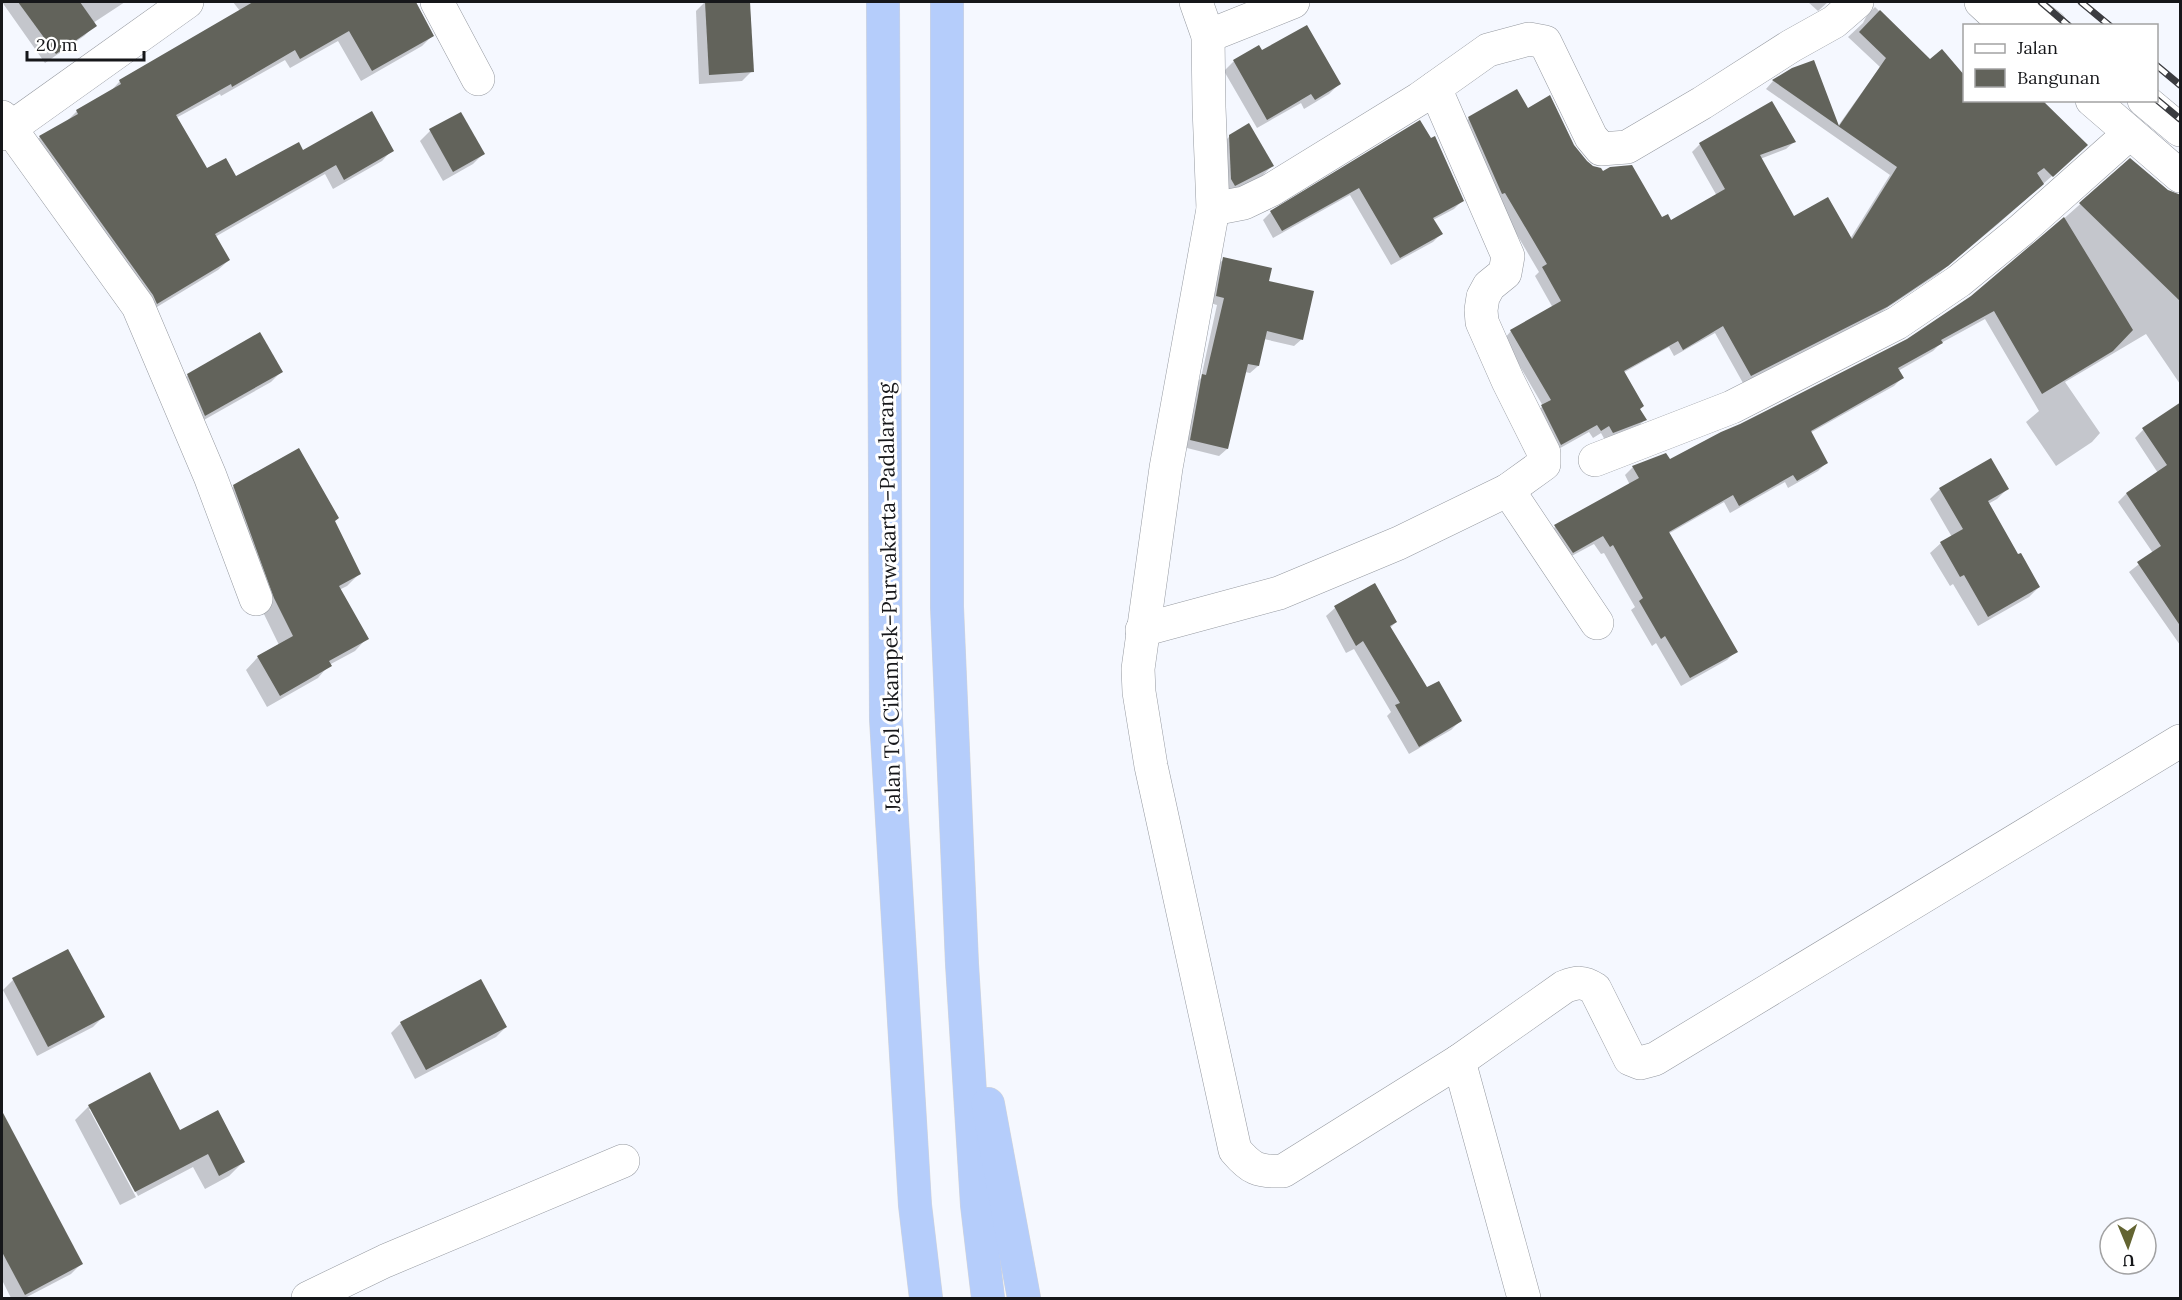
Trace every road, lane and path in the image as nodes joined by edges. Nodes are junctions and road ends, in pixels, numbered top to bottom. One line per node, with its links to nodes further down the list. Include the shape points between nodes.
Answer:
1 (187, 2): 17 (street)
2 (437, 2): 13 (street)
3 (884, 2): 32 (highway, Jalan Tol Cikampek–Purwakarta–Padalarang, via 886,719 915,1206)
4 (947, 2): 28 (highway, via 947,607)
5 (1196, 2): 12 (street)
6 (1293, 2): 12 (street)
7 (1857, 2): 14 (street, via 1834,22 1627,147 1601,148 1591,137 1545,42 1529,39 1488,50)
8 (1981, 2): 10 (street)
9 (2018, 2): 11 (street)
10 (2005, 24)
11 (2047, 24)
12 (1208, 36): 21 (street)
13 (478, 79)
14 (1435, 88): 21 (street, via 1271,190 1244,203); 23 (street, via 1509,256 1505,273 1489,286 1483,297 1482,322 1545,457 1540,469)
15 (2094, 102): 19 (street)
16 (2146, 102): 18 (street)
17 (4, 126): 24 (street, via 138,306)
18 (2181, 130)
19 (2129, 134): 20 (street); 22 (street, via 1959,281 1897,323 1732,407)
20 (2181, 176)
21 (1213, 208): 26 (street, via 1166,468)
22 (1595, 460)
23 (1508, 490): 25 (street); 26 (street, via 1399,543 1279,593)
24 (256, 599)
25 (1597, 623)
26 (1142, 630): 29 (street, via 1139,692 1151,766 1235,1150 1258,1170 1282,1171)
27 (2181, 741): 29 (street, via 1655,1059 1640,1063 1630,1059 1595,990 1577,982 1564,987)
28 (962, 964): 33 (highway, via 977,1205); 34 (highway)
29 (1459, 1061): 35 (street)
30 (623, 1161): 31 (street)
31 (308, 1299)
32 (926, 1299)
33 (988, 1299)
34 (1024, 1299)
35 (1524, 1299)

